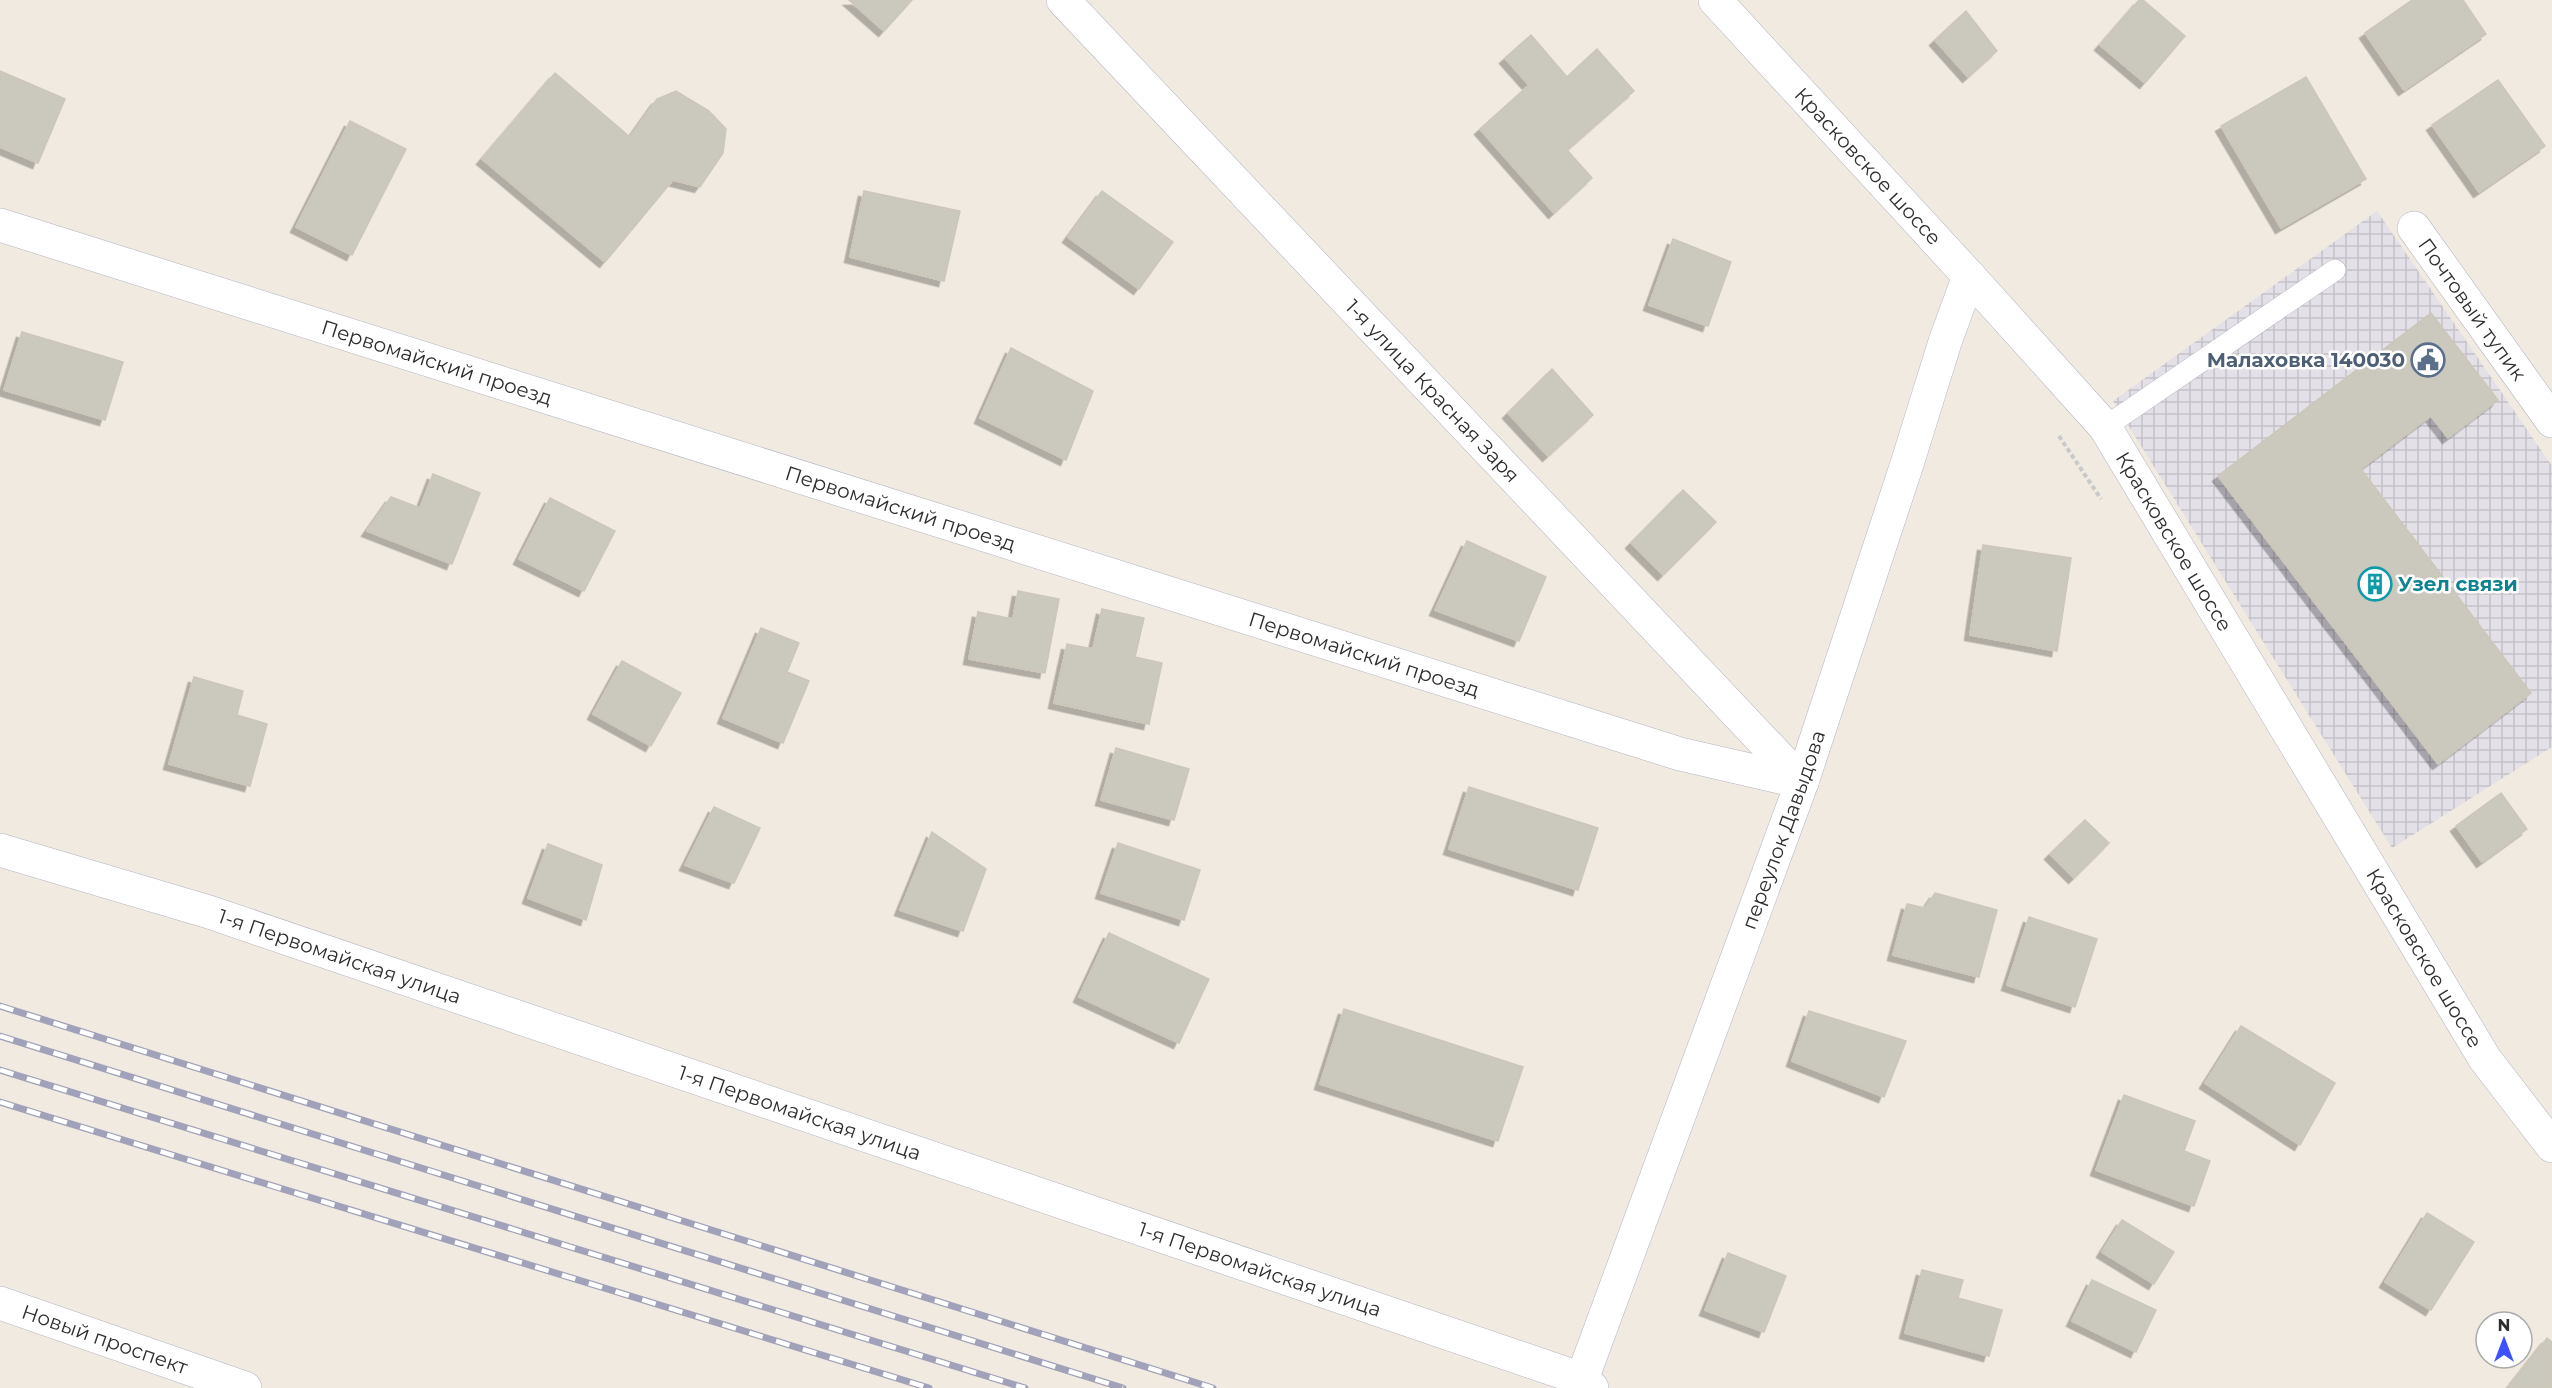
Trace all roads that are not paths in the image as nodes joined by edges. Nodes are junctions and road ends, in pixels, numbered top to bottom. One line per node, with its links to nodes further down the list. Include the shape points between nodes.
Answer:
1 (1063, 0): 9 (street, 1-я улица Красная Заря)
2 (1714, 0): 6 (street, Красковское шоссе)
3 (0, 225): 9 (street, Первомайский проезд, via 1680,754)
4 (2414, 228): 7 (street, Почтовый тупик)
5 (2335, 270): 8 (lane)
6 (1969, 276): 8 (street, Красковское шоссе); 9 (street, переулок Давыдова)
7 (2552, 421)
8 (2105, 427): 11 (street, Красковское шоссе, via 2485,1059)
9 (1802, 782): 13 (street, переулок Давыдова)
10 (0, 850): 13 (street, 1-я Первомайская улица, via 220,916)
11 (2552, 1146)
12 (0, 1303): 14 (street, Новый проспект)
13 (1587, 1384)
14 (245, 1388)

